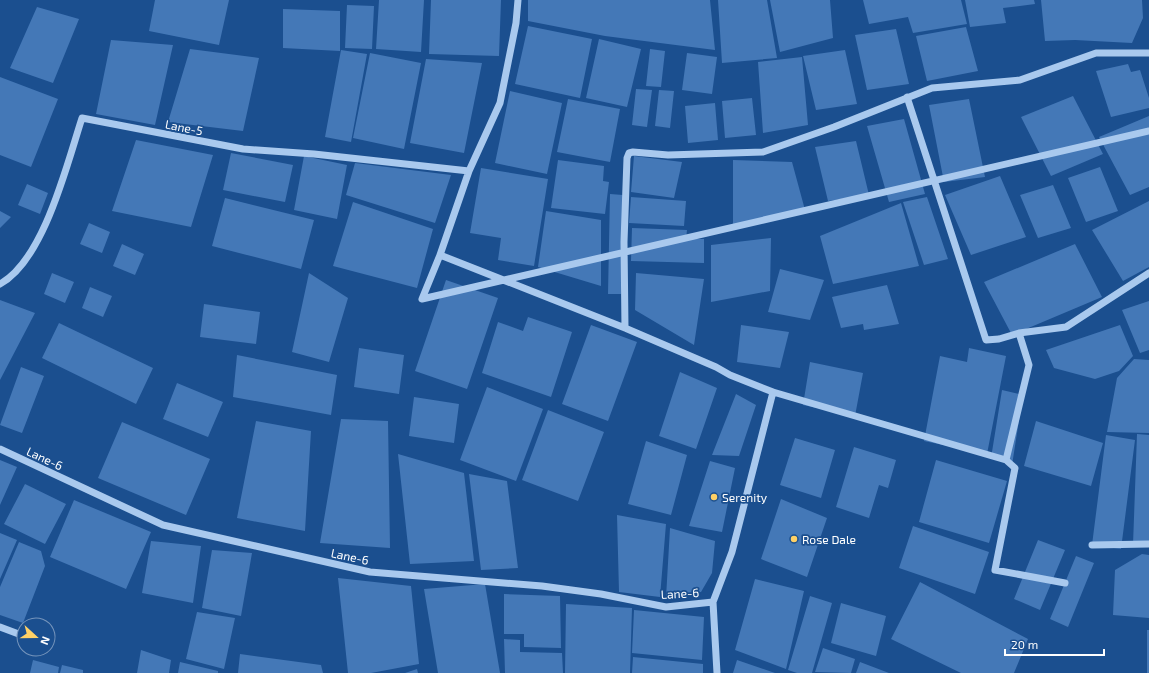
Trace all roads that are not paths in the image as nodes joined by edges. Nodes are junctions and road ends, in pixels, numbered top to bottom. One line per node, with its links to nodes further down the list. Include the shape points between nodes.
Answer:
1 (518, 0): 5 (street, via 516,24 500,103)
2 (1149, 53): 3 (street, via 1096,53 1020,80 932,88)
3 (908, 97): 9 (street, via 763,152 668,155 629,153 624,242); 10 (street, via 986,340)
4 (1149, 131): 6 (street, via 422,299)
5 (469, 171): 6 (street); 8 (street, Lane-5, via 243,149 82,118 55,202 35,247 9,279)
6 (440, 255): 9 (street)
7 (1149, 273): 10 (street, via 1066,327)
8 (0, 284)
9 (625, 328): 11 (street)
10 (1019, 333): 13 (street, via 1029,365)
11 (773, 392): 13 (street); 17 (street, via 732,552)
12 (0, 449): 17 (street, Lane-6, via 163,525 370,572 542,586 666,607)
13 (1006, 460): 16 (street, via 1016,468 995,570)
14 (1149, 544): 15 (street)
15 (1092, 545)
16 (1065, 583)
17 (713, 602): 20 (street)
18 (0, 627): 19 (street)
19 (16, 633)
20 (717, 673)

